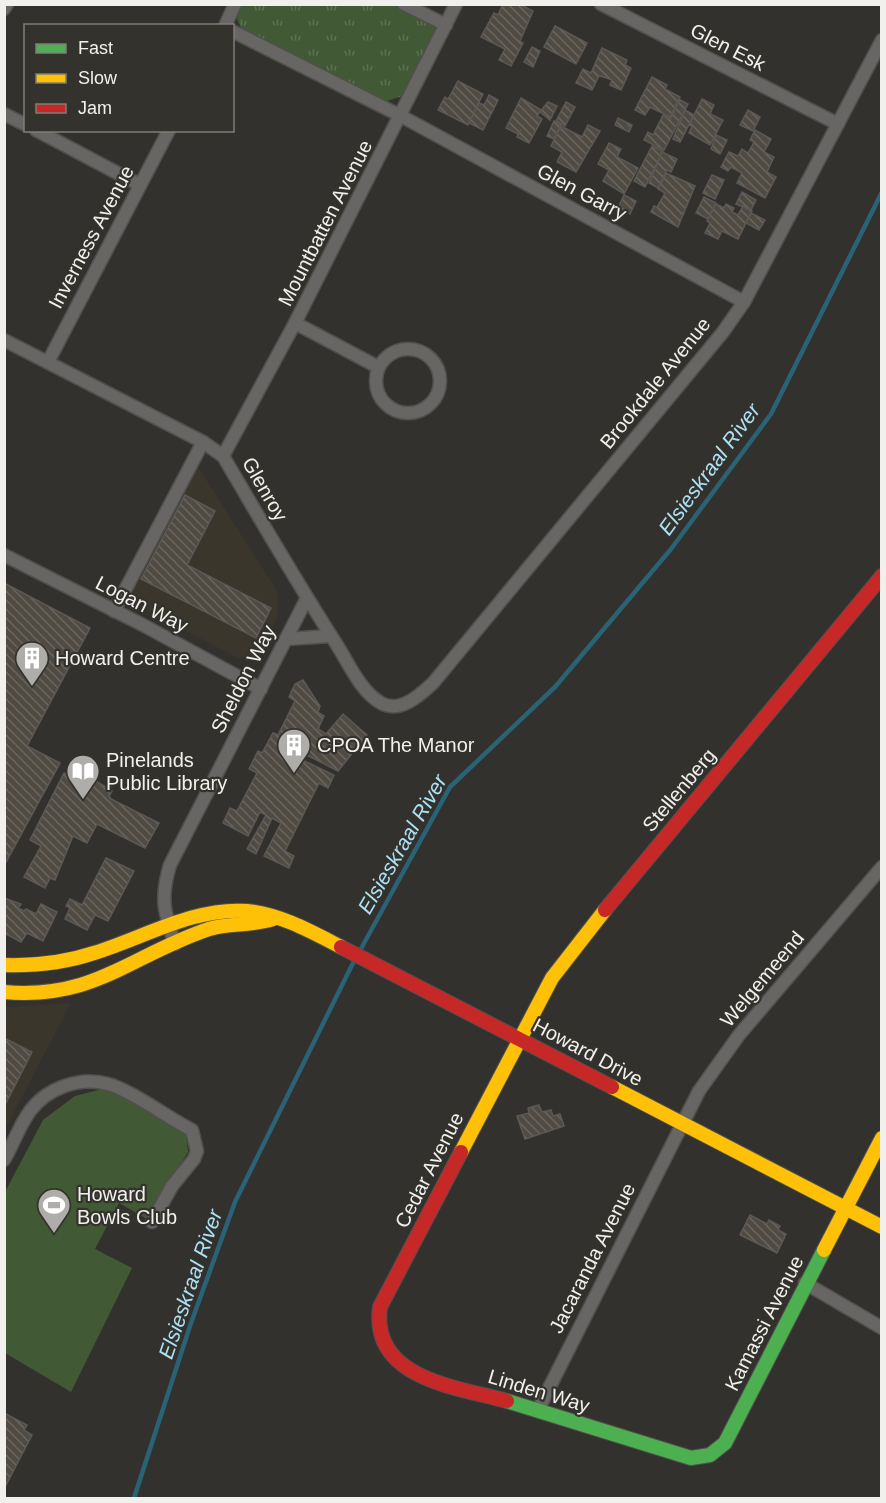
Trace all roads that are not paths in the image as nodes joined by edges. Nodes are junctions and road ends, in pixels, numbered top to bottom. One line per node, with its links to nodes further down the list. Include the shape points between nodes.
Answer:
1 (7, 4): 6 (street)
2 (235, 4): 7 (street)
3 (404, 4): 8 (street)
4 (456, 4): 8 (street, Mountbatten Avenue)
5 (601, 4): 14 (street, Glen Esk)
6 (4, 9)
7 (226, 24)
8 (446, 25): 12 (street, Mountbatten Avenue)
9 (234, 32): 12 (street)
10 (882, 40): 14 (street, Brookdale Avenue)
11 (4, 114): 13 (street)
12 (401, 116): 18 (street, Glen Garry); 19 (street, Mountbatten Avenue)
13 (24, 124)
14 (838, 124): 18 (street, Brookdale Avenue)
15 (40, 132): 17 (street)
16 (168, 132): 17 (street, Inverness Avenue)
17 (140, 185): 21 (street, Inverness Avenue)
18 (744, 302): 32 (street, Brookdale Avenue, via 434,683 417,698)
19 (295, 323): 22 (street); 24 (street, Mountbatten Avenue)
20 (4, 340): 21 (street, Glenroy)
21 (48, 362): 23 (street, Glenroy)
22 (378, 367): 22 (street, via 396,350 421,351 438,368 437,395 412,413 392,409 378,394)
23 (202, 442): 24 (street, Glenroy); 28 (street)
24 (223, 456): 27 (street, Glenroy)
25 (4, 555): 28 (street, Logan Way)
26 (882, 576): 39 (street, Stellenberg, via 567,956)
27 (307, 598): 29 (street, Glenroy); 30 (street, Sheldon Way)
28 (114, 611): 31 (street, Logan Way)
29 (331, 636): 30 (street); 32 (street, Glenroy, via 366,690 382,704)
30 (286, 639): 31 (street, Sheldon Way)
31 (261, 689): 35 (street, Sheldon Way, via 170,865 163,897)
32 (398, 706)
33 (882, 867): 40 (street, Welgemeend, via 739,1035)
34 (273, 919): 35 (street, Howard Drive, via 239,911); 36 (street, Howard Drive, via 212,928); 39 (street, Howard Drive, via 309,930)
35 (168, 925): 36 (street, Sheldon Way); 37 (street, Howard Drive, via 80,960 50,966)
36 (175, 944): 38 (street, Howard Drive, via 82,986 51,994 23,996)
37 (4, 965)
38 (4, 992)
39 (519, 1038): 40 (street, Howard Drive); 47 (street, Cedar Avenue, via 380,1307)
40 (681, 1123): 43 (street, Howard Drive); 49 (street, Jacaranda Avenue)
41 (882, 1138): 43 (street, Kamassi Avenue)
42 (4, 1160): 44 (street, via 30,1112 43,1098 77,1082 110,1084 192,1130 196,1140 194,1160 172,1186)
43 (844, 1207): 45 (street, Howard Drive); 46 (street, Kamassi Avenue)
44 (152, 1221)
45 (882, 1227)
46 (805, 1283): 48 (street); 50 (street, Kamassi Avenue, via 725,1443)
47 (378, 1322): 49 (street, Linden Way, via 385,1343 398,1362 415,1375)
48 (882, 1328)
49 (538, 1410): 50 (street, Linden Way, via 691,1458)
50 (715, 1453)

